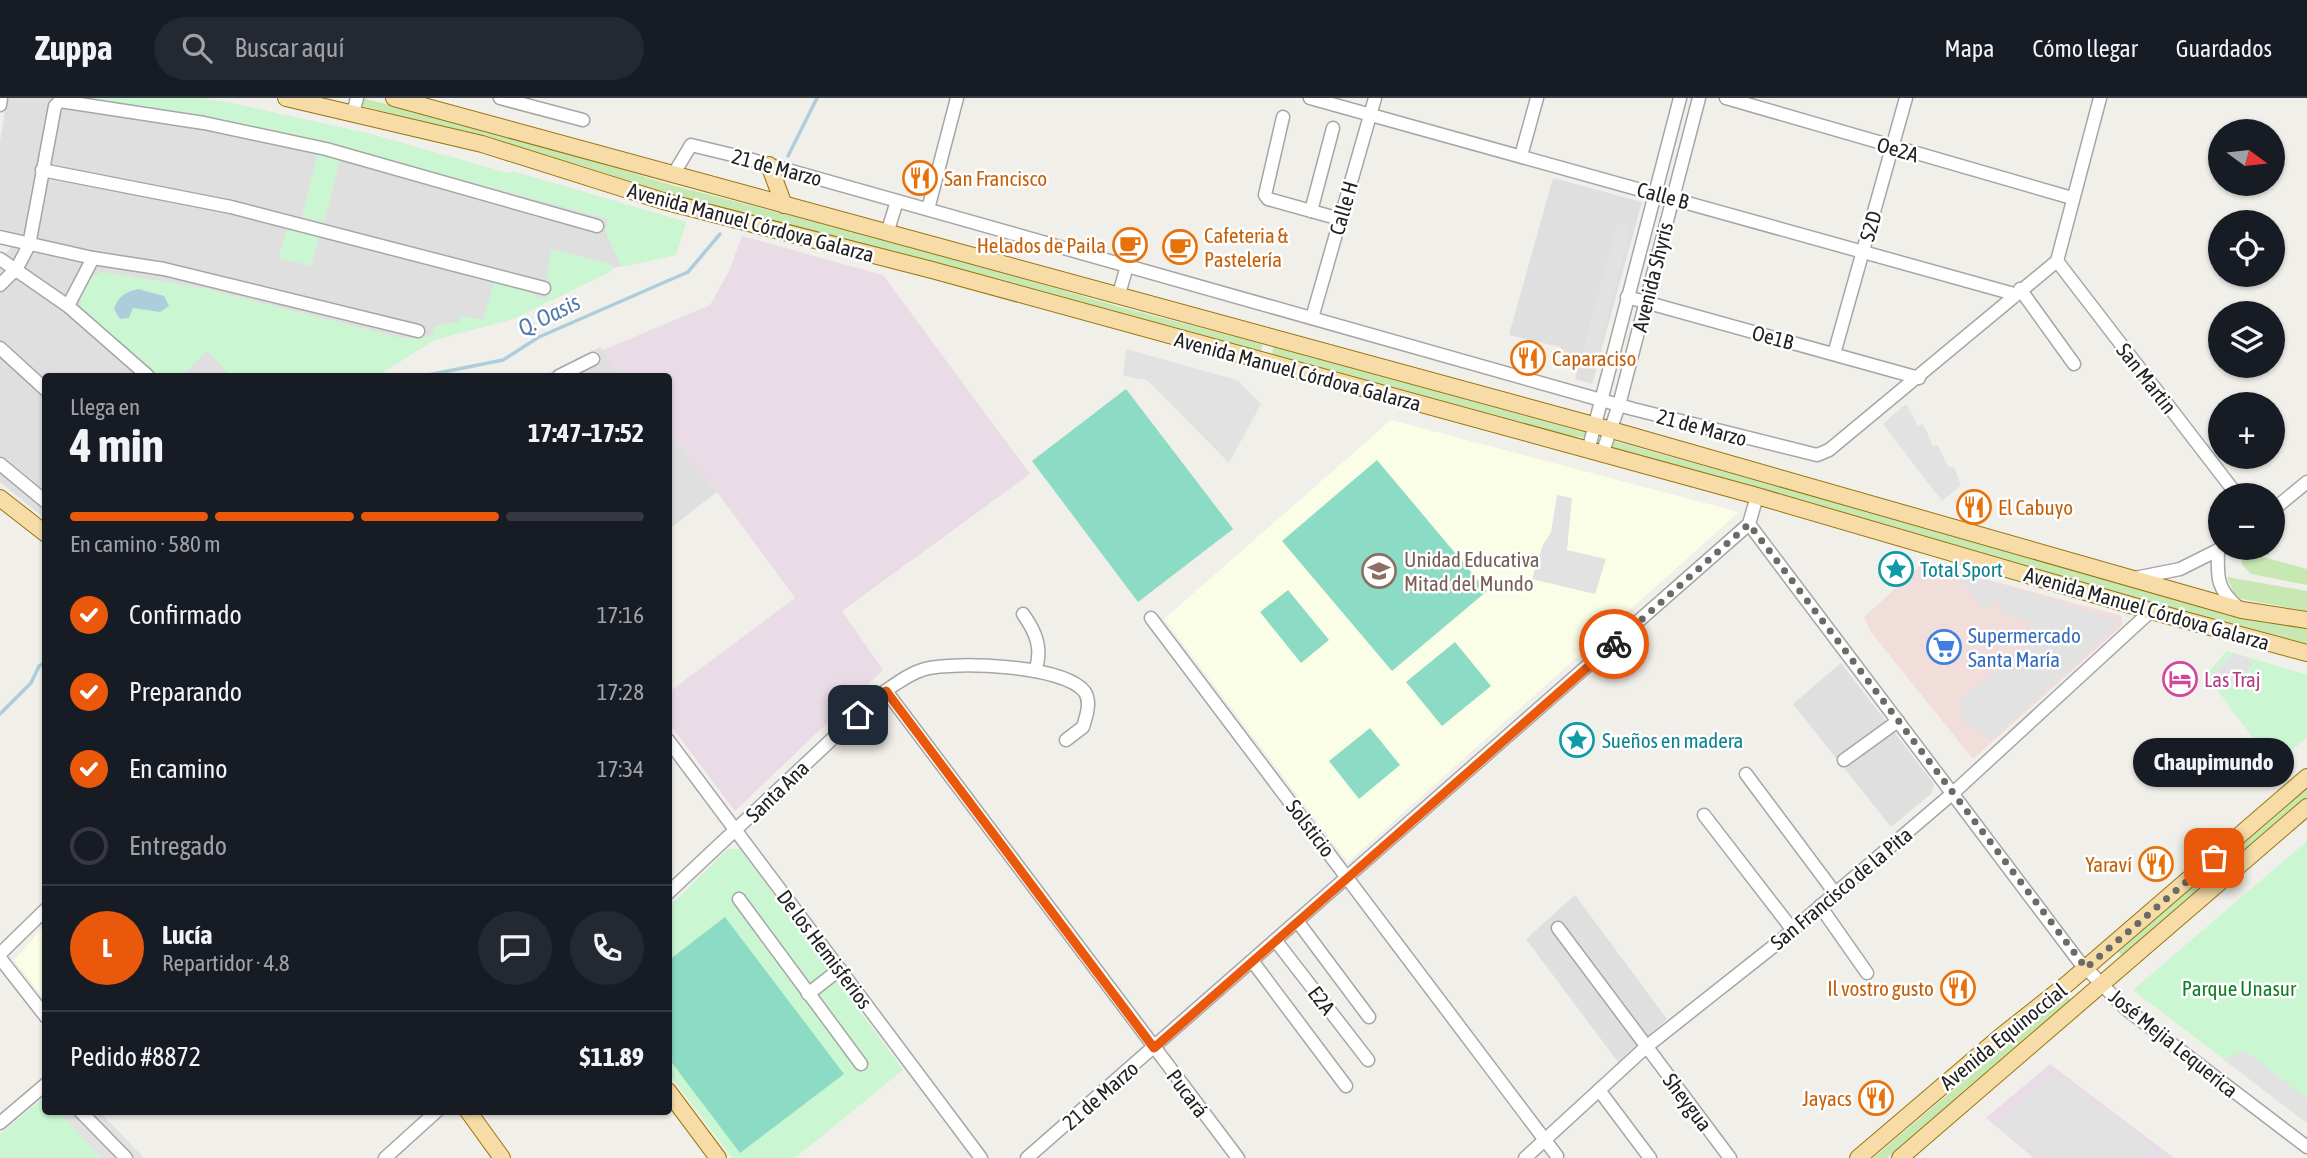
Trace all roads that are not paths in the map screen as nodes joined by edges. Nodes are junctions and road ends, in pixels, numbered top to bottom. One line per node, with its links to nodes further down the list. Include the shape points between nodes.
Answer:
1 (1, 98): 14 (street)
2 (286, 98): 15 (main road, Avenida Manuel Córdova Galarza)
3 (394, 98): 24 (main road, Avenida Manuel Córdova Galarza)
4 (500, 98): 18 (street)
5 (957, 98): 30 (street)
6 (1310, 98): 16 (street, Calle B)
7 (1374, 98): 16 (street, Calle H)
8 (1537, 98): 21 (street)
9 (1681, 98): 25 (street, Avenida Shyris)
10 (1699, 98): 26 (street, Avenida Shyris)
11 (1726, 98): 20 (street, Oe2A)
12 (1906, 98): 20 (street, S2D)
13 (2100, 98): 27 (street)
14 (0, 105)
15 (355, 105): 56 (main road, Avenida Manuel Córdova Galarza, via 756,232 932,270)
16 (1370, 114): 21 (street, Calle B); 32 (street, Calle H)
17 (1283, 117): 31 (street, via 1265,195)
18 (583, 120)
19 (1333, 128): 31 (street)
20 (1892, 148): 27 (street, Oe2A); 37 (street, S2D)
21 (1521, 156): 25 (street, Calle B)
22 (769, 164): 24 (street, 21 de Marzo, via 691,145); 28 (street, 21 de Marzo); 29 (main road)
23 (42, 170): 33 (street, via 55,106 60,101 326,149); 36 (street); 44 (street, via 231,207)
24 (673, 175): 29 (main road, Avenida Manuel Córdova Galarza)
25 (1654, 192): 26 (street, Calle B); 47 (street, Avenida Shyris)
26 (1673, 197): 37 (street, Calle B); 48 (street, Avenida Shyris)
27 (2072, 198): 40 (street)
28 (897, 201): 30 (street, 21 de Marzo); 34 (street)
29 (784, 205): 34 (main road, Avenida Manuel Córdova Galarza)
30 (928, 209): 41 (street, 21 de Marzo)
31 (1311, 211): 32 (street)
32 (1340, 219): 50 (street, Calle H)
33 (597, 226)
34 (888, 230): 46 (main road, Avenida Manuel Córdova Galarza)
35 (0, 237): 36 (street)
36 (29, 245): 38 (street); 42 (street)
37 (1863, 252): 45 (street, Calle B); 54 (street, S2D)
38 (93, 258): 49 (street); 51 (street, via 164,269)
39 (0, 259): 42 (street)
40 (2057, 261): 45 (street, 21 de Marzo); 68 (street, San Martin)
41 (1127, 266): 46 (street); 50 (street, 21 de Marzo)
42 (17, 268): 43 (street); 49 (street)
43 (0, 285)
44 (544, 288)
45 (2017, 291): 57 (street); 60 (street, 21 de Marzo)
46 (1119, 295): 52 (main road, Avenida Manuel Córdova Galarza)
47 (1627, 297): 48 (street, Oe1B); 62 (street, Avenida Shyris)
48 (1646, 302): 54 (street, Oe1B); 63 (street, Avenida Shyris)
49 (68, 306): 58 (street)
50 (1312, 318): 62 (street, 21 de Marzo)
51 (418, 331)
52 (1272, 338): 56 (main road); 64 (main road, Avenida Manuel Córdova Galarza)
53 (0, 348): 61 (street)
54 (1833, 354): 60 (street, Oe1B)
55 (593, 359): 59 (street)
56 (1265, 363): 65 (main road, Avenida Manuel Córdova Galarza)
57 (2074, 364)
58 (145, 373)
59 (565, 373)
60 (1919, 378): 63 (street, 21 de Marzo, via 1817,455)
61 (42, 386)
62 (1600, 399): 63 (street, 21 de Marzo); 64 (street, Avenida Shyris)
63 (1619, 405): 64 (street, Avenida Shyris)
64 (1602, 428): 65 (street, Avenida Shyris); 77 (main road, Avenida Manuel Córdova Galarza)
65 (1595, 452): 69 (main road, Avenida Manuel Córdova Galarza)
66 (0, 464): 70 (street)
67 (2307, 482): 71 (street)
68 (2228, 483)
69 (1756, 496): 73 (street); 79 (main road, Avenida Manuel Córdova Galarza)
70 (42, 499)
71 (2285, 499)
72 (0, 500): 74 (main road)
73 (1749, 524): 86 (street, José Mejia Lequerica); 96 (street, 21 de Marzo)
74 (42, 531)
75 (2208, 555): 77 (street, via 2180,569)
76 (2219, 560): 78 (street, via 2217,582)
77 (2135, 578): 78 (main road, Avenida Manuel Córdova Galarza)
78 (2242, 610): 82 (main road, Avenida Manuel Córdova Galarza)
79 (2151, 611): 83 (main road, Avenida Manuel Córdova Galarza); 92 (street, San Francisco de la Pita)
80 (1023, 614): 84 (street, via 1039,649)
81 (1151, 618): 96 (street, Solsticio)
82 (2307, 620)
83 (2307, 653)
84 (1035, 671): 85 (street, Santa Ana, via 1018,667 927,668); 87 (street, Santa Ana, via 1084,691 1089,703 1083,727)
85 (886, 691): 95 (street, Santa Ana); 116 (street, Pucará)
86 (1898, 721): 89 (street); 92 (street, José Mejia Lequerica)
87 (1066, 740)
88 (672, 745): 95 (street, De los Hemisferios)
89 (1844, 760)
90 (1746, 774): 98 (street)
91 (2307, 777): 108 (main road, Avenida Equinoccial)
92 (1953, 793): 98 (street, San Francisco de la Pita); 108 (street, José Mejia Lequerica)
93 (2307, 807): 111 (main road, Avenida Equinoccial)
94 (1704, 815): 104 (street)
95 (736, 830): 97 (street, Santa Ana); 109 (street, De los Hemisferios)
96 (1349, 877): 102 (street, 21 de Marzo); 127 (street, Solsticio)
97 (672, 889)
98 (1835, 893): 100 (street, San Francisco de la Pita)
99 (739, 899): 112 (street)
100 (1820, 906): 104 (street, San Francisco de la Pita); 110 (street)
101 (42, 913): 106 (street)
102 (1298, 922): 105 (street, 21 de Marzo); 114 (street)
103 (1558, 928): 115 (street, Sheygua)
104 (1792, 929): 115 (street, San Francisco de la Pita)
105 (1276, 941): 107 (street, 21 de Marzo); 117 (street, E2A)
106 (0, 956): 113 (street)
107 (1253, 962): 116 (street, 21 de Marzo); 119 (street)
108 (2086, 968): 111 (street, José Mejia Lequerica); 140 (main road, Avenida Equinoccial)
109 (840, 969): 112 (street); 134 (street, De los Hemisferios)
110 (1867, 974)
111 (2102, 984): 128 (street, José Mejia Lequerica, via 2126,1009); 141 (main road, Avenida Equinoccial)
112 (808, 994): 118 (street)
113 (42, 1012)
114 (1369, 1017)
115 (1646, 1047): 121 (street, San Francisco de la Pita); 139 (street, Sheygua)
116 (1154, 1048): 135 (street, 21 de Marzo); 136 (street, Pucará)
117 (1368, 1060)
118 (861, 1064)
119 (1346, 1086)
120 (42, 1087): 126 (street)
121 (1599, 1090): 127 (street, San Francisco de la Pita); 138 (street)
122 (672, 1096): 133 (main road)
123 (83, 1115): 130 (street)
124 (433, 1115): 131 (street)
125 (471, 1115): 132 (main road)
126 (0, 1123)
127 (1544, 1141): 129 (street, Solsticio); 137 (street, San Francisco de la Pita)
128 (2307, 1147)
129 (1557, 1156)
130 (126, 1158)
131 (385, 1158)
132 (502, 1158)
133 (718, 1158)
134 (981, 1158)
135 (1027, 1158)
136 (1238, 1158)
137 (1525, 1158)
138 (1650, 1158)
139 (1730, 1158)
140 (1858, 1158)
141 (1900, 1158)

